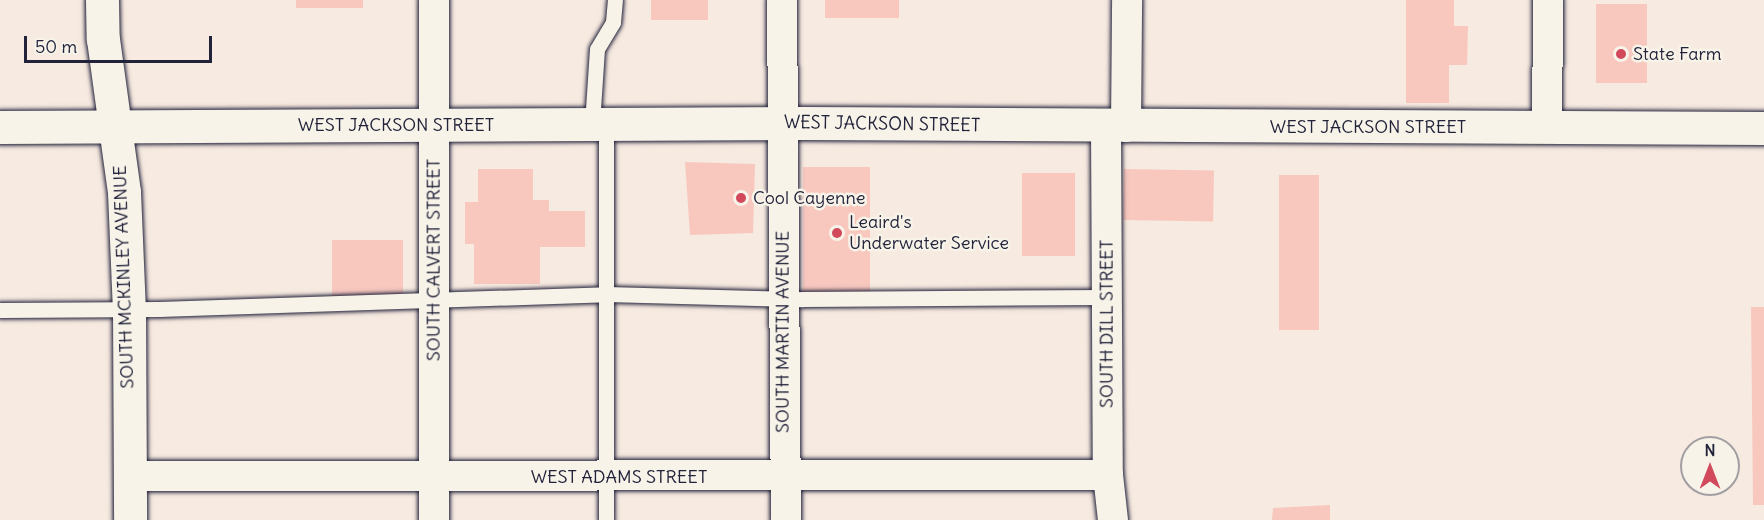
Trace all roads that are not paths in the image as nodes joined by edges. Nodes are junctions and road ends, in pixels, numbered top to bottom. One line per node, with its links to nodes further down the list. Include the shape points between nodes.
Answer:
1 (102, 0): 11 (main road, SOUTH MCKINLEY AVENUE, via 102,39)
2 (434, 0): 9 (street, SOUTH CALVERT STREET)
3 (615, 0): 8 (lane, via 613,22 597,50)
4 (782, 0): 7 (street, SOUTH MARTIN AVENUE)
5 (1127, 0): 12 (street, SOUTH DILL STREET)
6 (1548, 0): 13 (street)
7 (783, 123): 8 (main road, WEST JACKSON STREET); 12 (main road, WEST JACKSON STREET); 17 (street, SOUTH MARTIN AVENUE)
8 (599, 124): 9 (main road, WEST JACKSON STREET); 15 (lane)
9 (434, 125): 11 (main road, WEST JACKSON STREET); 18 (street, SOUTH CALVERT STREET)
10 (0, 127): 11 (main road, WEST JACKSON STREET)
11 (115, 127): 19 (main road, SOUTH MCKINLEY AVENUE, via 124,192)
12 (1116, 127): 13 (main road, WEST JACKSON STREET); 16 (street, SOUTH DILL STREET)
13 (1547, 127): 14 (main road, WEST JACKSON STREET)
14 (1764, 128)
15 (606, 294): 17 (lane); 18 (lane); 24 (lane)
16 (1107, 297): 17 (lane); 21 (street, SOUTH DILL STREET)
17 (782, 299): 25 (street, SOUTH MARTIN AVENUE)
18 (435, 300): 19 (lane); 23 (street, SOUTH CALVERT STREET)
19 (129, 309): 20 (lane); 22 (main road, SOUTH MCKINLEY AVENUE)
20 (0, 310)
21 (1108, 475): 25 (street, WEST ADAMS STREET); 30 (street, SOUTH DILL STREET)
22 (130, 476): 23 (street, WEST ADAMS STREET); 26 (main road, SOUTH MCKINLEY AVENUE)
23 (434, 477): 24 (street, WEST ADAMS STREET); 27 (street, SOUTH CALVERT STREET)
24 (606, 477): 25 (street, WEST ADAMS STREET); 28 (lane)
25 (784, 477): 29 (street, SOUTH MARTIN AVENUE)
26 (130, 520)
27 (434, 520)
28 (606, 520)
29 (786, 520)
30 (1113, 520)

